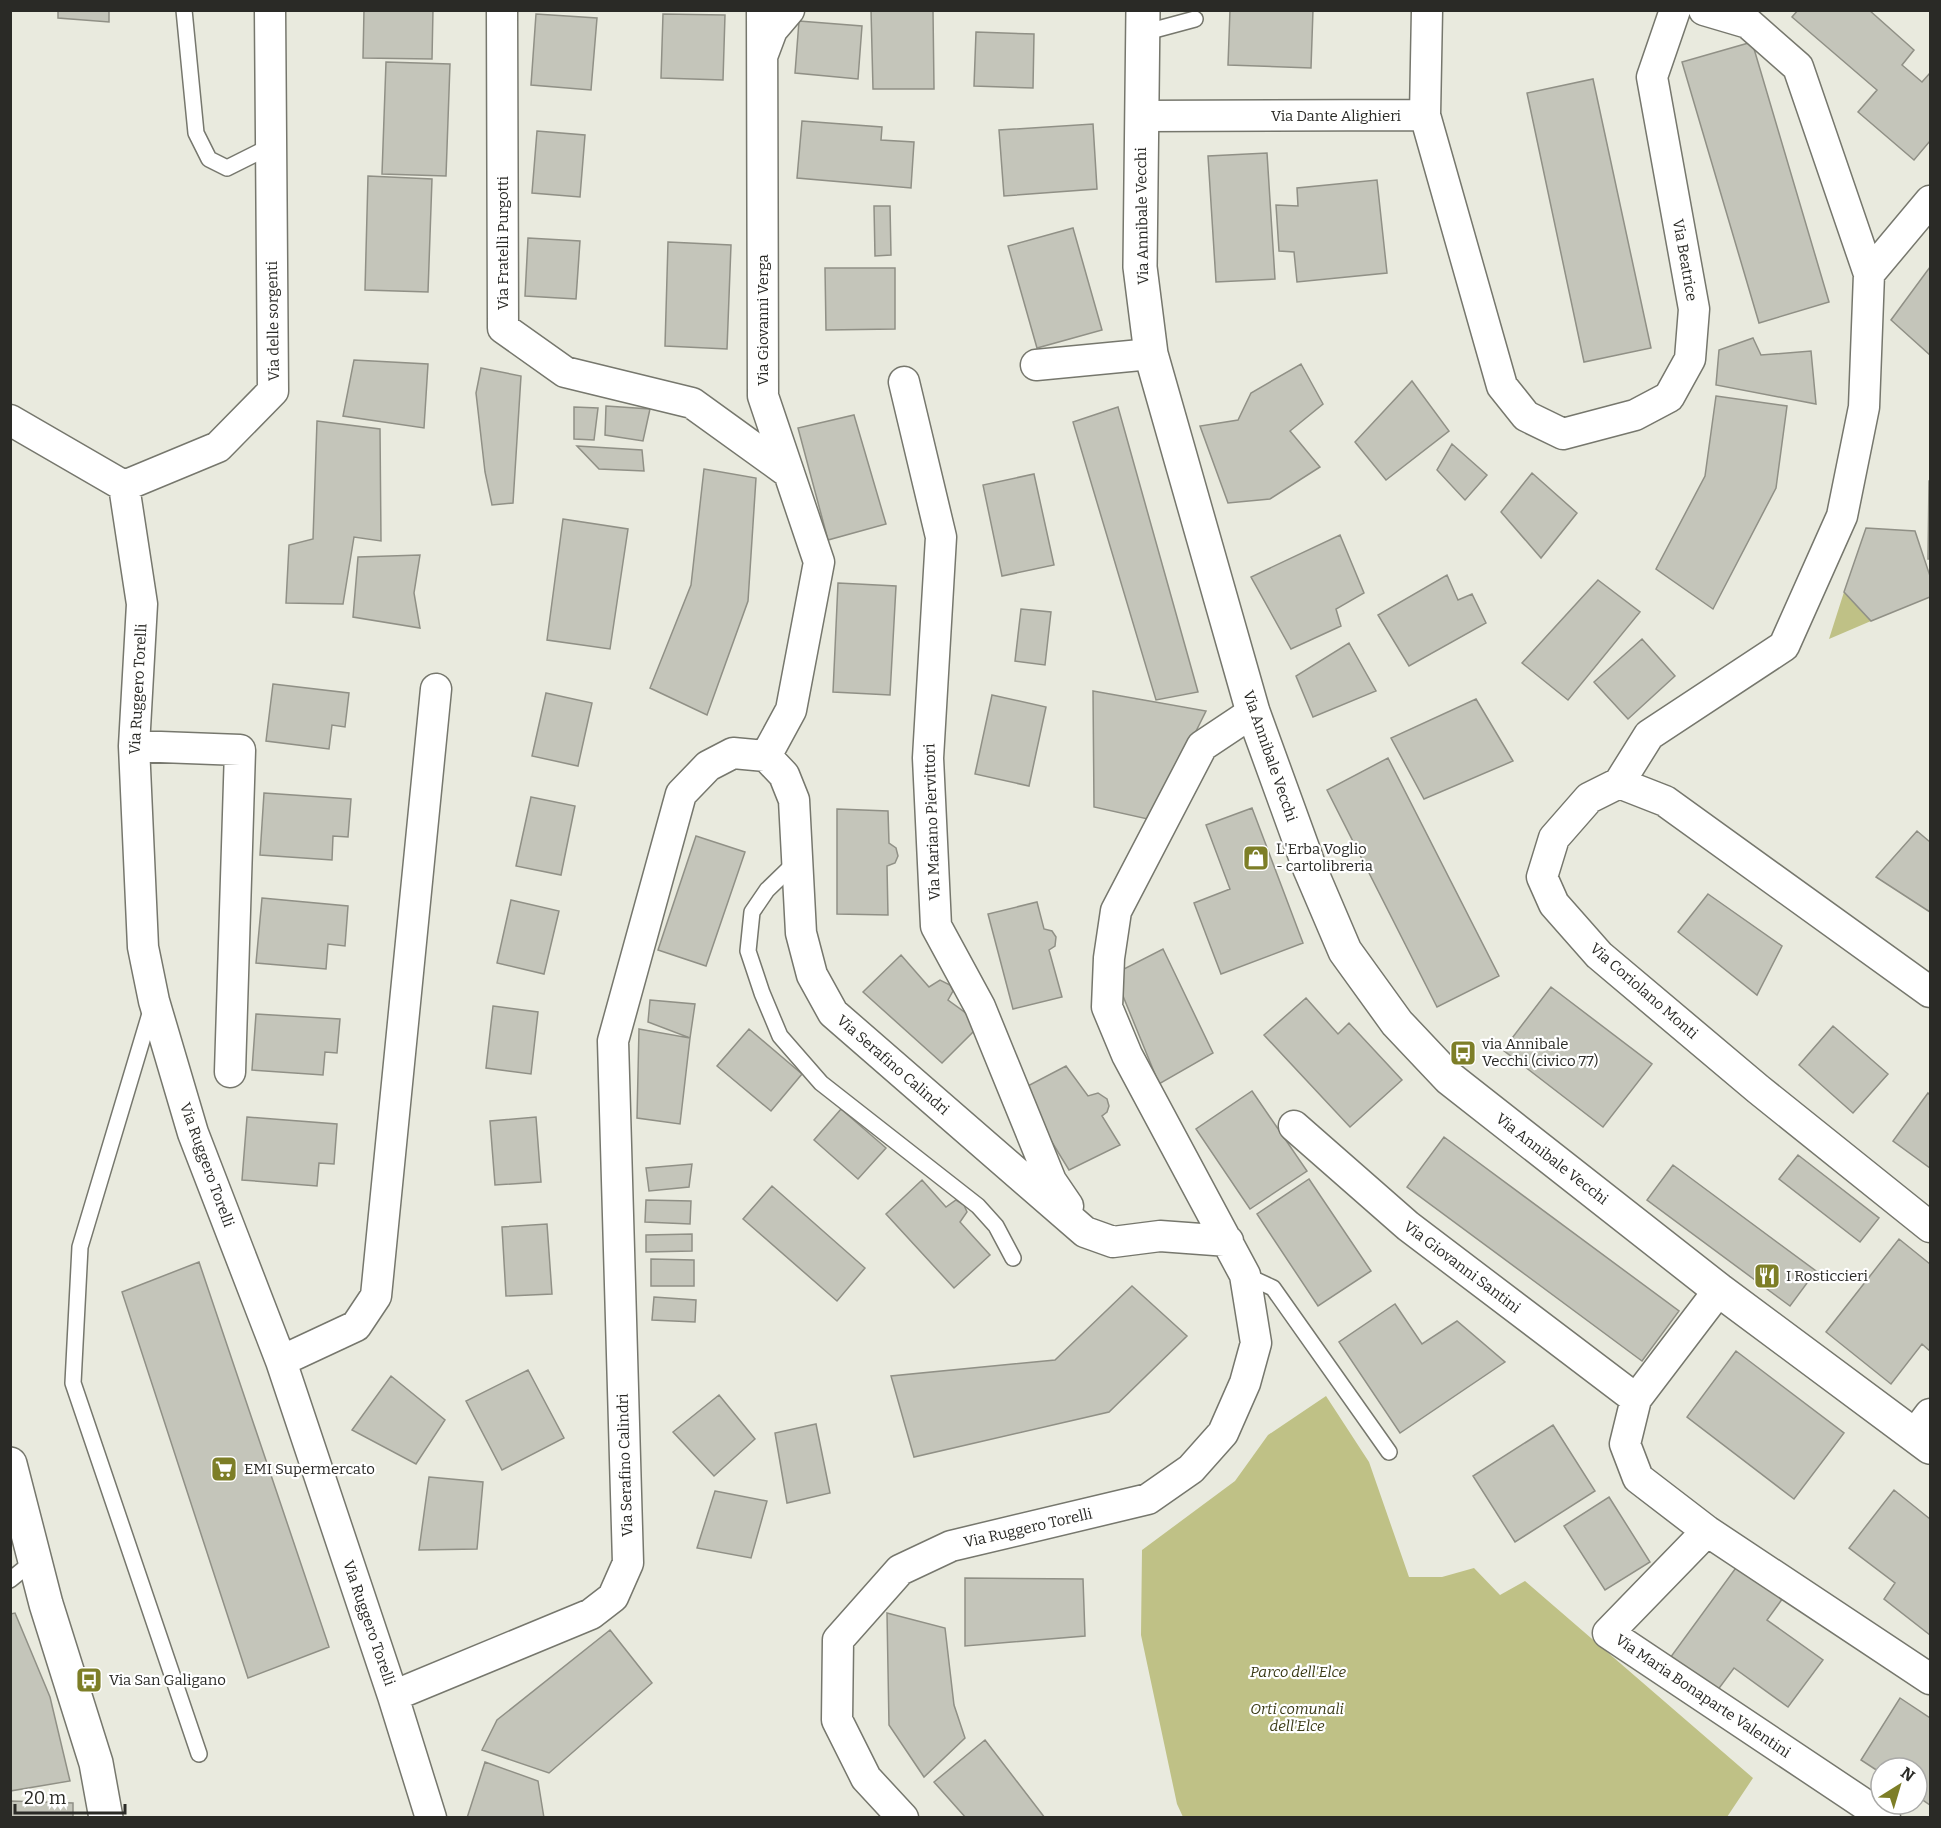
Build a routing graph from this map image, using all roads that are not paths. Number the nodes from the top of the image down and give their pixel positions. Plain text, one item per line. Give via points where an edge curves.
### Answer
1 (183, 10) edge
2 (270, 10) edge
3 (502, 10) edge
4 (762, 10) edge
5 (789, 10) edge
6 (1427, 10) edge
7 (1675, 10) edge
8 (1704, 10) edge
9 (1195, 19) dead end
10 (1143, 22) edge
11 (762, 56) junction
12 (1142, 116) junction
13 (1425, 116) junction
14 (271, 146) junction
15 (1930, 201) edge
16 (1869, 274) junction
17 (1151, 354) junction
18 (1036, 365) dead end
19 (904, 382) dead end
20 (10, 420) edge
21 (789, 473) junction
22 (124, 486) junction
23 (436, 690) dead end
24 (1253, 712) junction
25 (134, 746) junction
26 (766, 756) junction
27 (1619, 783) junction
28 (797, 861) junction
29 (1930, 992) edge
30 (154, 1001) junction
31 (230, 1072) dead end
32 (1294, 1126) dead end
33 (1930, 1227) edge
34 (1085, 1232) junction
35 (1228, 1240) junction
36 (1013, 1258) dead end
37 (1245, 1275) junction
38 (1719, 1290) junction
39 (280, 1361) junction
40 (1636, 1399) junction
41 (1925, 1432) edge
42 (1389, 1452) dead end
43 (10, 1464) edge
44 (1707, 1531) junction
45 (36, 1559) junction
46 (10, 1580) edge
47 (1930, 1679) edge
48 (393, 1696) junction
49 (199, 1754) dead end
50 (106, 1818) edge
51 (431, 1818) edge
52 (903, 1818) edge
53 (1885, 1818) edge

1 - 14 lane via 196,133 210,159 227,168
2 - 14 street, Via delle sorgenti
3 - 21 street, Via Fratelli Purgotti via 503,328 565,372 692,403
4 - 11 street, Via Giovanni Verga
5 - 11 street via 772,30
6 - 13 street
7 - 13 street, Via Beatrice via 1652,77 1694,309 1690,359 1669,397 1635,415 1563,434 1526,416 1502,386
8 - 16 street via 1748,23 1798,67
9 - 10 lane
10 - 12 street, Via Annibale Vecchi
11 - 21 street, Via Giovanni Verga via 763,396
12 - 13 street, Via Dante Alighieri
12 - 17 street, Via Annibale Vecchi via 1140,267
14 - 22 street, Via delle sorgenti via 273,391 218,447
15 - 16 street
16 - 27 street via 1864,407 1842,516 1784,646 1649,735
17 - 18 street
17 - 24 street, Via Annibale Vecchi
19 - 34 street, Via Mariano Piervittori via 941,537 928,758 936,926 980,1007 1052,1180
20 - 22 street
21 - 26 street, Via Giovanni Verga via 819,562 791,710
22 - 25 street, Via Ruggero Torelli via 142,604
23 - 39 street via 376,1296 356,1326
24 - 35 street via 1202,746 1116,911 1109,958 1107,1007 1127,1055
24 - 38 street, Via Annibale Vecchi via 1310,869 1345,951 1397,1023 1449,1078
25 - 30 street, Via Ruggero Torelli via 143,947
25 - 31 street via 240,750
26 - 28 street, Via Serafino Calindri via 784,775 794,800
26 - 48 street, Via Serafino Calindri via 733,753 708,766 681,794 613,1041 628,1563 613,1597 591,1614
27 - 29 street via 1665,801
27 - 33 street, Via Coriolano Monti via 1589,798 1554,838 1542,877 1554,904 1599,955
28 - 34 street, Via Serafino Calindri via 801,933 812,975 833,1013
28 - 36 lane via 767,890 752,912 748,951 780,1036 821,1083 978,1206 996,1226
30 - 39 street, Via Ruggero Torelli via 194,1133
30 - 49 lane via 80,1247 73,1383
32 - 40 street, Via Giovanni Santini via 1408,1227
34 - 35 street, Via Serafino Calindri via 1113,1242 1160,1236
35 - 37 street, Via Ruggero Torelli
37 - 42 lane via 1273,1287
37 - 52 street, Via Ruggero Torelli via 1256,1344 1245,1383 1223,1433 1191,1469 1148,1499 951,1546 900,1570 838,1641 837,1720 866,1778
38 - 40 street
38 - 41 street, Via Annibale Vecchi
39 - 48 street, Via Ruggero Torelli
40 - 44 street via 1625,1444 1638,1478
43 - 45 street
44 - 47 street
44 - 53 street, Via Maria Bonaparte Valentini via 1608,1633
45 - 46 lane
45 - 50 street via 46,1604 96,1763
48 - 51 street, Via Ruggero Torelli

